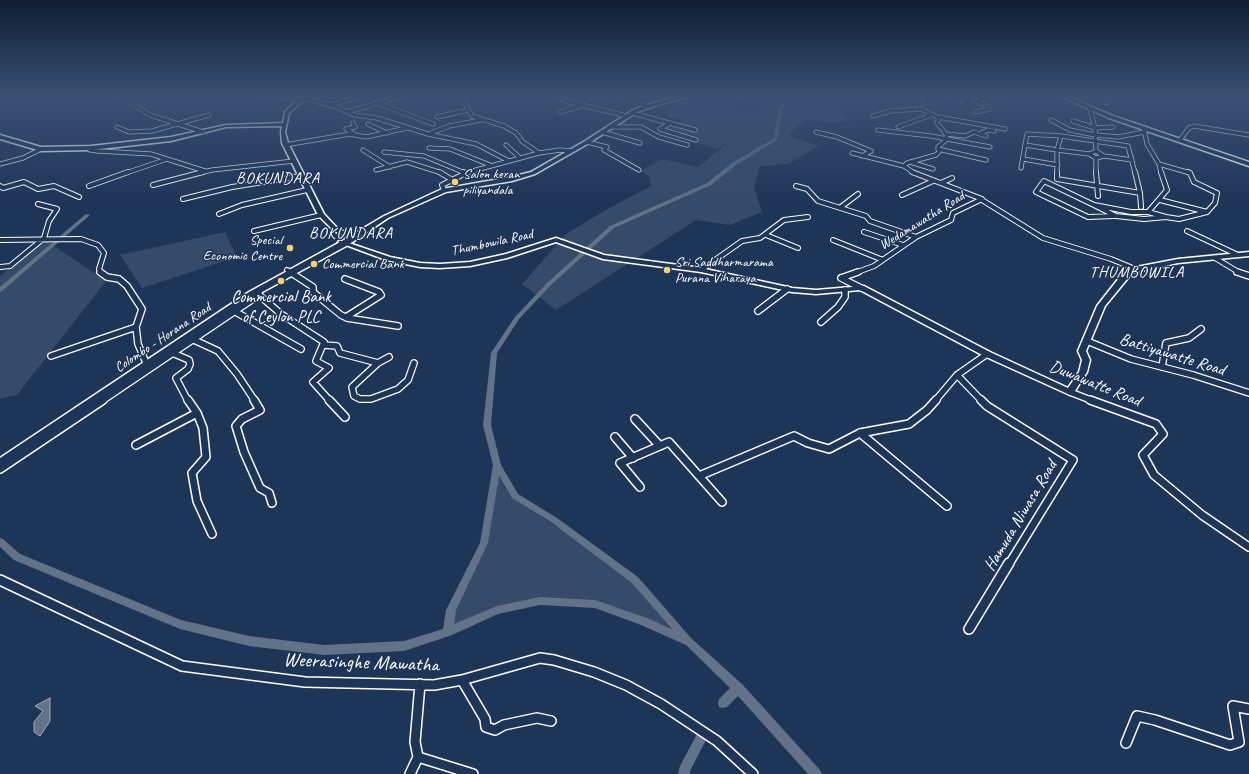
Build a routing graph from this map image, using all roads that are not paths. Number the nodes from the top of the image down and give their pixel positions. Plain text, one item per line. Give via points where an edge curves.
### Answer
1 (128, 131) edge
2 (141, 131) edge
3 (200, 131) edge
4 (206, 131) edge
5 (283, 131) edge
6 (349, 131) edge
7 (383, 131) edge
8 (395, 131) edge
9 (419, 131) edge
10 (438, 131) edge
11 (513, 131) edge
12 (599, 131) edge
13 (647, 131) edge
14 (667, 131) edge
15 (889, 131) edge
16 (942, 131) edge
17 (985, 131) edge
18 (1076, 131) edge
19 (1095, 131) edge
20 (1141, 131) edge
21 (1145, 131) edge
22 (1149, 131) edge
23 (1187, 131) edge
24 (1225, 131) edge
25 (203, 132) junction
26 (602, 132) joint
27 (816, 132) dead end
28 (387, 133) junction
29 (981, 133) junction
30 (354, 134) junction
31 (428, 134) junction
32 (1095, 135) junction
33 (1249, 135) edge
34 (986, 136) dead end
35 (1061, 136) junction
36 (0, 137) edge
37 (946, 137) junction
38 (696, 140) dead end
39 (1180, 140) junction
40 (1095, 141) junction
41 (587, 142) junction
42 (640, 143) dead end
43 (285, 145) junction
44 (506, 145) dead end
45 (687, 145) dead end
46 (1025, 145) junction
47 (990, 147) dead end
48 (90, 148) junction
49 (429, 148) dead end
50 (41, 149) junction
51 (938, 149) junction
52 (363, 150) dead end
53 (1057, 150) junction
54 (569, 151) junction
55 (1096, 151) junction
56 (384, 152) dead end
57 (539, 153) junction
58 (852, 153) dead end
59 (1089, 154) junction
60 (392, 156) dead end
61 (862, 156) junction
62 (1104, 156) junction
63 (519, 157) junction
64 (1096, 158) junction
65 (167, 159) junction
66 (1023, 159) junction
67 (507, 160) junction
68 (986, 160) dead end
69 (1132, 160) junction
70 (294, 162) junction
71 (404, 162) junction
72 (910, 162) junction
73 (0, 164) edge
74 (1159, 164) junction
75 (1249, 164) edge
76 (490, 165) junction
77 (1058, 165) junction
78 (904, 166) junction
79 (390, 167) junction
80 (1021, 168) dead end
81 (933, 169) dead end
82 (376, 170) dead end
83 (639, 170) dead end
84 (205, 171) junction
85 (465, 173) junction
86 (301, 176) junction
87 (952, 178) dead end
88 (451, 180) junction
89 (933, 181) junction
90 (940, 183) junction
91 (153, 185) dead end
92 (0, 186) edge
93 (89, 186) dead end
94 (796, 186) dead end
95 (1096, 186) junction
96 (444, 189) junction
97 (307, 190) junction
98 (1140, 193) junction
99 (858, 194) dead end
100 (902, 195) dead end
101 (1098, 196) dead end
102 (79, 197) dead end
103 (183, 198) dead end
104 (982, 200) junction
105 (1160, 200) junction
106 (38, 204) dead end
107 (1094, 205) junction
108 (841, 207) junction
109 (1142, 207) dead end
110 (1148, 212) junction
111 (1207, 212) junction
112 (219, 214) dead end
113 (321, 215) junction
114 (1116, 216) junction
115 (808, 217) dead end
116 (1166, 218) junction
117 (254, 231) dead end
118 (1187, 231) dead end
119 (864, 232) dead end
120 (766, 235) junction
121 (916, 237) junction
122 (44, 238) junction
123 (0, 240) edge
124 (347, 240) junction
125 (833, 240) dead end
126 (903, 246) junction
127 (798, 248) dead end
128 (1249, 254) edge
129 (1238, 255) junction
130 (1216, 258) junction
131 (883, 260) junction
132 (0, 267) edge
133 (1135, 269) junction
134 (701, 270) junction
135 (289, 271) junction
136 (1249, 276) edge
137 (345, 279) dead end
138 (861, 288) junction
139 (787, 289) junction
140 (845, 290) junction
141 (259, 293) junction
142 (234, 311) junction
143 (758, 311) dead end
144 (346, 317) junction
145 (821, 322) dead end
146 (398, 326) dead end
147 (136, 328) junction
148 (1201, 329) dead end
149 (192, 339) junction
150 (1087, 341) junction
151 (324, 345) junction
152 (301, 349) dead end
153 (169, 352) junction
154 (987, 354) junction
155 (51, 356) dead end
156 (389, 357) dead end
157 (145, 363) junction
158 (378, 363) junction
159 (414, 363) dead end
160 (1162, 367) junction
161 (957, 375) junction
162 (1070, 392) junction
163 (1249, 393) edge
164 (197, 413) junction
165 (345, 417) dead end
166 (635, 419) dead end
167 (860, 433) junction
168 (615, 437) dead end
169 (136, 445) dead end
170 (660, 446) junction
171 (0, 458) edge
172 (633, 458) junction
173 (0, 464) edge
174 (0, 470) edge
175 (699, 476) junction
176 (640, 487) dead end
177 (722, 502) dead end
178 (272, 503) dead end
179 (947, 506) dead end
180 (212, 534) dead end
181 (1249, 547) edge
182 (0, 580) edge
183 (969, 629) dead end
184 (462, 680) junction
185 (420, 684) junction
186 (1249, 709) edge
187 (551, 721) dead end
188 (1126, 744) dead end
189 (418, 757) junction
190 (410, 774) edge
191 (473, 774) edge
192 (753, 774) edge

1 - 2 street
3 - 25 street
4 - 25 street
5 - 43 street
6 - 30 street
7 - 28 street
8 - 28 street
9 - 31 street
10 - 31 street
11 - 57 street
12 - 54 main road, Colombo - Horana Road
13 - 45 street
14 - 38 street
15 - 37 street
16 - 37 street
17 - 29 street
18 - 32 street
19 - 32 street
20 - 32 street via 1118,137
21 - 74 street via 1147,144
22 - 39 street
23 - 39 street
24 - 33 street
25 - 48 street via 171,139
26 - 41 main road, Colombo - Horana Road
26 - 42 street
27 - 61 street via 837,137 871,151
28 - 30 street via 366,137
29 - 34 street
29 - 37 street
30 - 43 street
31 - 67 street via 476,144
32 - 40 street
35 - 40 street
35 - 46 street via 1028,133
35 - 53 street
36 - 50 street
37 - 47 street
37 - 51 street
39 - 75 street
40 - 55 street
40 - 69 street via 1128,146
41 - 54 main road, Colombo - Horana Road
41 - 83 street via 607,147 604,150
43 - 70 street, Thumbowila Road
44 - 63 street
46 - 53 street
46 - 66 street
48 - 50 street
48 - 65 street
49 - 76 street via 450,149
50 - 73 street via 23,158
51 - 68 street
51 - 72 street via 936,155
52 - 79 street
53 - 59 street
53 - 77 street
54 - 57 street
54 - 96 main road, Colombo - Horana Road via 524,176
55 - 59 street
55 - 62 street
56 - 85 street via 424,156
57 - 63 street
58 - 61 street, Wedamawatha Road
59 - 64 street
60 - 71 street
61 - 78 street, Wedamawatha Road
62 - 64 street
62 - 69 street
63 - 67 street
64 - 95 street
65 - 84 street
65 - 93 street
66 - 77 street
66 - 80 street
67 - 76 street
69 - 98 street
70 - 84 street
70 - 86 street, Thumbowila Road
71 - 79 street
71 - 88 street via 444,174
72 - 78 street
72 - 81 street
74 - 105 street via 1167,190
74 - 111 street via 1190,173 1194,182 1217,193 1215,203
76 - 85 street
77 - 95 street via 1057,179
78 - 89 street, Wedamawatha Road via 911,172
79 - 82 street
84 - 91 street
85 - 88 street
86 - 97 street, Thumbowila Road
86 - 103 street
87 - 90 street
88 - 96 street via 442,185
89 - 90 street, Wedamawatha Road
89 - 100 street
90 - 104 street, Wedamawatha Road
92 - 102 street via 3,188 24,182 38,189 54,186
94 - 108 street via 807,189 818,201
95 - 98 street
95 - 101 street
96 - 124 main road, Colombo - Horana Road via 386,217
97 - 112 street via 242,205
97 - 113 street, Thumbowila Road
98 - 109 street
99 - 108 street
104 - 121 street, Wedamawatha Road via 953,213 951,220
104 - 133 street via 1043,238
105 - 110 street
105 - 111 street
106 - 122 street via 57,209 49,221
107 - 110 street via 1131,212
107 - 114 street
107 - 114 street via 1044,181 1036,192 1088,217
108 - 121 street via 866,216 870,221
110 - 116 street
111 - 116 street via 1179,219
113 - 117 street
113 - 124 street, Thumbowila Road
114 - 116 street
115 - 120 street via 784,220
118 - 129 street
119 - 126 street
120 - 127 street
120 - 134 street via 742,241
121 - 126 street, Wedamawatha Road
122 - 123 street
122 - 132 street via 10,266
122 - 147 street via 81,239 98,245 104,253 99,269 101,273 107,277 120,279 142,309
124 - 134 street, Thumbowila Road via 388,259 420,265 470,264 507,256 556,240 603,257
124 - 135 main road, Colombo - Horana Road
125 - 131 street
126 - 131 street, Wedamawatha Road
128 - 129 street
129 - 130 street
130 - 133 street via 1178,261
130 - 136 street via 1237,272
131 - 138 street, Wedamawatha Road via 841,278
133 - 150 street via 1125,274 1101,306
134 - 139 street, Thumbowila Road
135 - 141 main road, Colombo - Horana Road
135 - 144 street via 313,287 313,292
135 - 157 main road, Colombo - Horana Road via 254,289
137 - 144 street via 381,295
138 - 140 street, Thumbowila Road
138 - 154 street, Duwawatte Road
139 - 140 street, Thumbowila Road via 816,292
139 - 143 street
140 - 145 street via 845,296 838,307
141 - 142 street
141 - 151 street via 281,314 319,337
141 - 153 main road, Colombo - Horana Road
142 - 149 street
142 - 152 street
144 - 146 street
147 - 155 street
147 - 157 street via 138,344
148 - 160 street via 1189,338 1166,343
149 - 153 street
149 - 178 street via 218,351 258,405 260,410 242,419 236,430 260,488 270,493
150 - 160 street, Battiyawatte Road via 1131,359
150 - 162 street via 1082,351 1086,360 1083,372
151 - 158 street via 337,346 340,353
151 - 165 street via 316,361 329,368 313,382
153 - 157 main road, Colombo - Horana Road
153 - 164 street via 189,360 188,369 176,378
153 - 174 street
154 - 161 street
154 - 162 street, Duwawatte Road
156 - 158 street
157 - 171 main road, Colombo - Horana Road
157 - 173 main road, Colombo - Horana Road
158 - 159 street via 352,387 352,392 360,399 371,399 398,389 408,380
160 - 163 street, Battiyawatte Road
161 - 167 street via 927,410 909,424
161 - 183 street, Hamuda Niwasa Road via 987,406 1073,460
162 - 181 street, Duwawatte Road via 1156,424 1163,434 1143,455 1154,475 1202,516
164 - 169 street
164 - 180 street via 204,428 206,457 192,473 197,501
166 - 170 street
167 - 175 street via 829,449 794,436
167 - 179 street
168 - 172 street
170 - 172 street
170 - 175 street via 669,442
172 - 176 street via 620,463
175 - 177 street
182 - 185 street, Weerasinghe Mawatha via 182,666 305,682
184 - 185 street, Weerasinghe Mawatha via 434,685
184 - 187 street via 485,719 486,727 495,730 504,725 537,718
184 - 192 street, Weerasinghe Mawatha via 540,658 594,672 662,704 717,741
185 - 189 street via 415,742
186 - 188 street via 1233,706 1239,742 1230,745 1138,716
189 - 190 street
189 - 191 street

